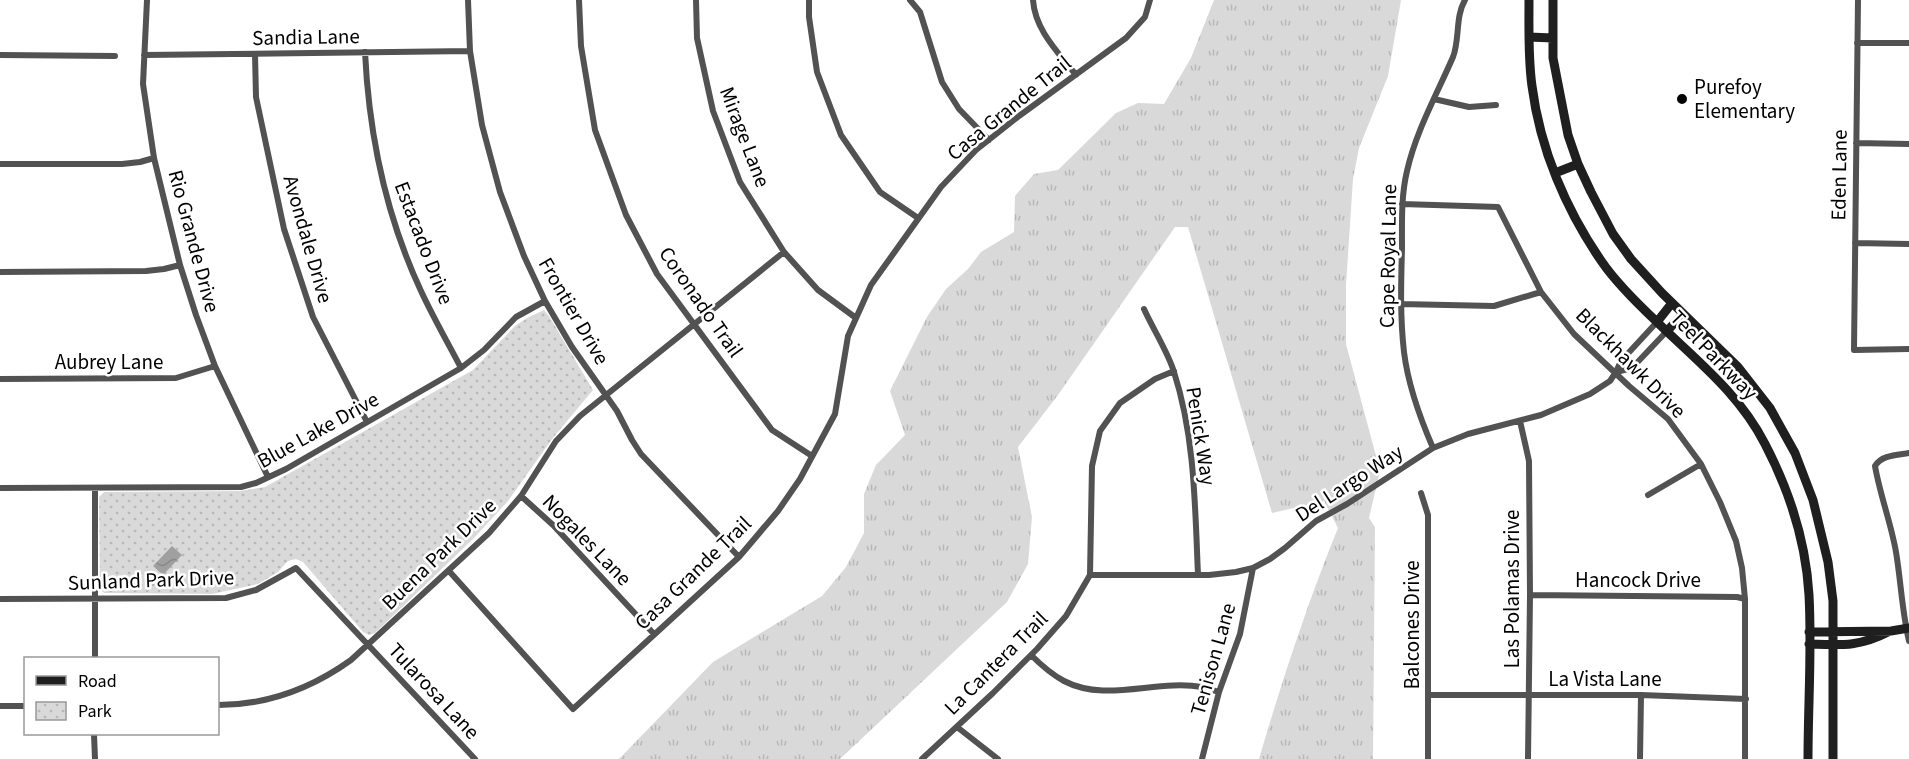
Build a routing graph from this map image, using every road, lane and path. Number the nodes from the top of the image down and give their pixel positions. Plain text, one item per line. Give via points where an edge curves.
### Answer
1 (147, 0) edge
2 (468, 0) edge
3 (579, 0) edge
4 (696, 0) edge
5 (808, 0) edge
6 (910, 0) edge
7 (1033, 0) edge
8 (1150, 0) edge
9 (1465, 0) edge
10 (1529, 0) edge
11 (1552, 0) edge
12 (1858, 0) edge
13 (1529, 37) junction
14 (1553, 38) junction
15 (1857, 43) junction
16 (1909, 43) edge
17 (470, 51) junction
18 (365, 52) junction
19 (255, 54) junction
20 (0, 55) edge
21 (144, 55) junction
22 (115, 56) dead end
23 (1076, 75) junction
24 (1434, 99) junction
25 (1496, 105) dead end
26 (989, 140) junction
27 (1856, 143) junction
28 (1909, 144) edge
29 (154, 158) junction
30 (0, 164) edge
31 (1578, 164) junction
32 (1555, 173) junction
33 (1402, 204) junction
34 (918, 218) junction
35 (1855, 243) junction
36 (1909, 244) edge
37 (784, 252) junction
38 (180, 265) junction
39 (0, 272) edge
40 (1540, 292) junction
41 (544, 301) junction
42 (1672, 303) junction
43 (1400, 304) junction
44 (1144, 309) dead end
45 (1683, 314) junction
46 (856, 318) junction
47 (1657, 322) junction
48 (694, 324) junction
49 (1667, 331) junction
50 (1909, 349) edge
51 (215, 366) junction
52 (461, 368) junction
53 (1174, 371) junction
54 (1617, 372) junction
55 (0, 379) edge
56 (606, 396) junction
57 (1520, 421) junction
58 (367, 422) junction
59 (1433, 448) junction
60 (1909, 453) edge
61 (812, 456) junction
62 (1701, 464) junction
63 (268, 477) junction
64 (0, 488) edge
65 (95, 488) junction
66 (1421, 493) dead end
67 (1648, 495) dead end
68 (521, 496) junction
69 (739, 557) junction
70 (296, 568) joint
71 (1253, 568) junction
72 (448, 571) junction
73 (1090, 575) junction
74 (1198, 575) junction
75 (1530, 595) junction
76 (0, 599) edge
77 (95, 599) junction
78 (1745, 599) junction
79 (1908, 628) edge
80 (1891, 631) junction
81 (1809, 632) junction
82 (1833, 632) junction
83 (654, 634) junction
84 (1909, 641) edge
85 (1809, 644) junction
86 (368, 645) junction
87 (1833, 645) junction
88 (1031, 655) junction
89 (95, 657) edge
90 (1220, 692) junction
91 (1428, 694) junction
92 (1529, 694) junction
93 (1641, 695) junction
94 (1746, 699) junction
95 (219, 705) edge
96 (0, 706) edge
97 (24, 706) edge
98 (957, 727) junction
99 (94, 735) edge
100 (95, 759) edge
101 (475, 759) edge
102 (922, 759) edge
103 (998, 759) edge
104 (1203, 759) edge
105 (1428, 759) edge
106 (1528, 759) edge
107 (1640, 759) edge
108 (1745, 759) edge
109 (1808, 759) edge
110 (1833, 759) edge

1 - 21 street, Rio Grande Drive
2 - 17 street, Frontier Drive
3 - 48 street, Coronado Trail via 581,46 595,130 626,215 657,274
4 - 37 street, Mirage Lane via 697,38 713,111 740,182
5 - 34 street via 817,72 841,135 880,192
6 - 26 street via 920,12 942,82 959,109
7 - 23 street via 1042,32
8 - 23 street, Casa Grande Trail via 1145,17 1126,38
9 - 24 street, Cape Royal Lane via 1460,9 1454,54
10 - 13 main road, Teel Parkway
11 - 14 main road, Teel Parkway
12 - 15 street, Eden Lane
13 - 14 main road
13 - 32 main road, Teel Parkway via 1532,88
14 - 31 main road, Teel Parkway via 1557,80
15 - 16 street
15 - 27 street, Eden Lane
17 - 18 street, Sandia Lane
17 - 41 street, Frontier Drive via 482,125 500,192
18 - 19 street, Sandia Lane
18 - 52 street, Estacado Drive via 376,157 393,221 421,290
19 - 21 street, Sandia Lane
19 - 58 street, Avondale Drive via 256,97 284,229 313,317
20 - 22 street
21 - 29 street, Rio Grande Drive via 143,84
23 - 26 street, Casa Grande Trail
24 - 25 street via 1469,107
24 - 33 street, Cape Royal Lane via 1410,161
26 - 34 street, Casa Grande Trail via 941,187
27 - 28 street
27 - 35 street, Eden Lane
29 - 30 street via 122,164
29 - 38 street, Rio Grande Drive
31 - 32 main road
31 - 42 main road, Teel Parkway via 1613,234
32 - 47 main road, Teel Parkway via 1580,228 1603,264
33 - 40 street, Blackhawk Drive via 1498,207
33 - 43 street, Cape Royal Lane
34 - 46 street, Casa Grande Trail via 871,285
35 - 36 street
35 - 50 street, Eden Lane via 1854,350
37 - 46 street, Mirage Lane via 818,290
37 - 48 street, Buena Park Drive
38 - 39 street via 146,271
38 - 51 street, Rio Grande Drive
40 - 43 street via 1494,306
40 - 54 street, Blackhawk Drive via 1574,333
41 - 52 street, Blue Lake Drive via 516,317
41 - 56 street, Frontier Drive
42 - 45 main road, Teel Parkway
42 - 47 main road
43 - 59 street, Cape Royal Lane via 1404,354
44 - 53 street, Penick Way
45 - 49 main road
45 - 82 main road, Teel Parkway via 1738,367 1770,408 1796,453 1813,500 1828,562
46 - 61 street, Casa Grande Trail via 848,336 835,414
47 - 49 main road, Teel Parkway
47 - 54 street, Del Largo Way via 1621,362
48 - 56 street, Buena Park Drive
48 - 61 street, Coronado Trail via 772,429
49 - 54 street, Del Largo Way via 1632,368
49 - 81 main road, Teel Parkway via 1726,388 1756,426 1770,454 1797,529 1809,594
51 - 55 street, Aubrey Lane via 176,378
51 - 63 street, Rio Grande Drive
52 - 58 street, Blue Lake Drive
53 - 73 street, La Cantera Trail via 1120,403 1100,431 1092,466
53 - 74 street, Penick Way via 1192,462
54 - 57 street, Del Largo Way via 1590,394
54 - 62 street, Blackhawk Drive via 1668,420
56 - 68 street, Buena Park Drive via 556,441
56 - 69 street, Frontier Drive via 641,453
57 - 59 street, Del Largo Way
57 - 75 street, Las Polamas Drive via 1528,461
58 - 63 street, Blue Lake Drive
59 - 71 street, Del Largo Way via 1316,521
60 - 79 street via 1878,460 1875,466 1887,507
61 - 69 street, Casa Grande Trail via 778,511
62 - 67 street
62 - 78 street, Blackhawk Drive via 1730,524 1742,568
63 - 65 street, Blue Lake Drive via 241,487
64 - 65 street, Blue Lake Drive
65 - 77 street
66 - 91 street, Balcones Drive via 1428,516
68 - 72 street, Buena Park Drive
68 - 83 street, Nogales Lane via 554,525
69 - 83 street, Casa Grande Trail
70 - 77 street, Sunland Park Drive via 256,590 226,598
70 - 86 street, Tularosa Lane
71 - 74 street, Del Largo Way
71 - 90 street, Tenison Lane via 1240,634
72 - 83 street, Casa Grande Trail via 573,709
72 - 86 street, Buena Park Drive
73 - 74 street, Del Largo Way
73 - 88 street, La Cantera Trail via 1066,616
75 - 78 street, Hancock Drive
75 - 92 street, Las Polamas Drive
76 - 77 street, Sunland Park Drive
77 - 89 street
78 - 94 street, Blackhawk Drive
79 - 80 main road
79 - 84 street
80 - 82 main road
80 - 87 main road via 1865,642
81 - 82 main road
81 - 85 main road, Teel Parkway
82 - 87 main road, Teel Parkway
85 - 87 main road
85 - 109 main road, Teel Parkway
86 - 95 street, Buena Park Drive via 310,685 260,701
86 - 101 street, Tularosa Lane
87 - 110 main road, Teel Parkway
88 - 90 street via 1064,681 1089,689 1178,686
88 - 98 street, La Cantera Trail
90 - 104 street, Tenison Lane
91 - 92 street, La Vista Lane
91 - 105 street, Balcones Drive
92 - 93 street, La Vista Lane
92 - 106 street, Las Polamas Drive
93 - 94 street, La Vista Lane
93 - 107 street
94 - 108 street, Blackhawk Drive
96 - 97 street
98 - 102 street, La Cantera Trail
98 - 103 street
99 - 100 street

